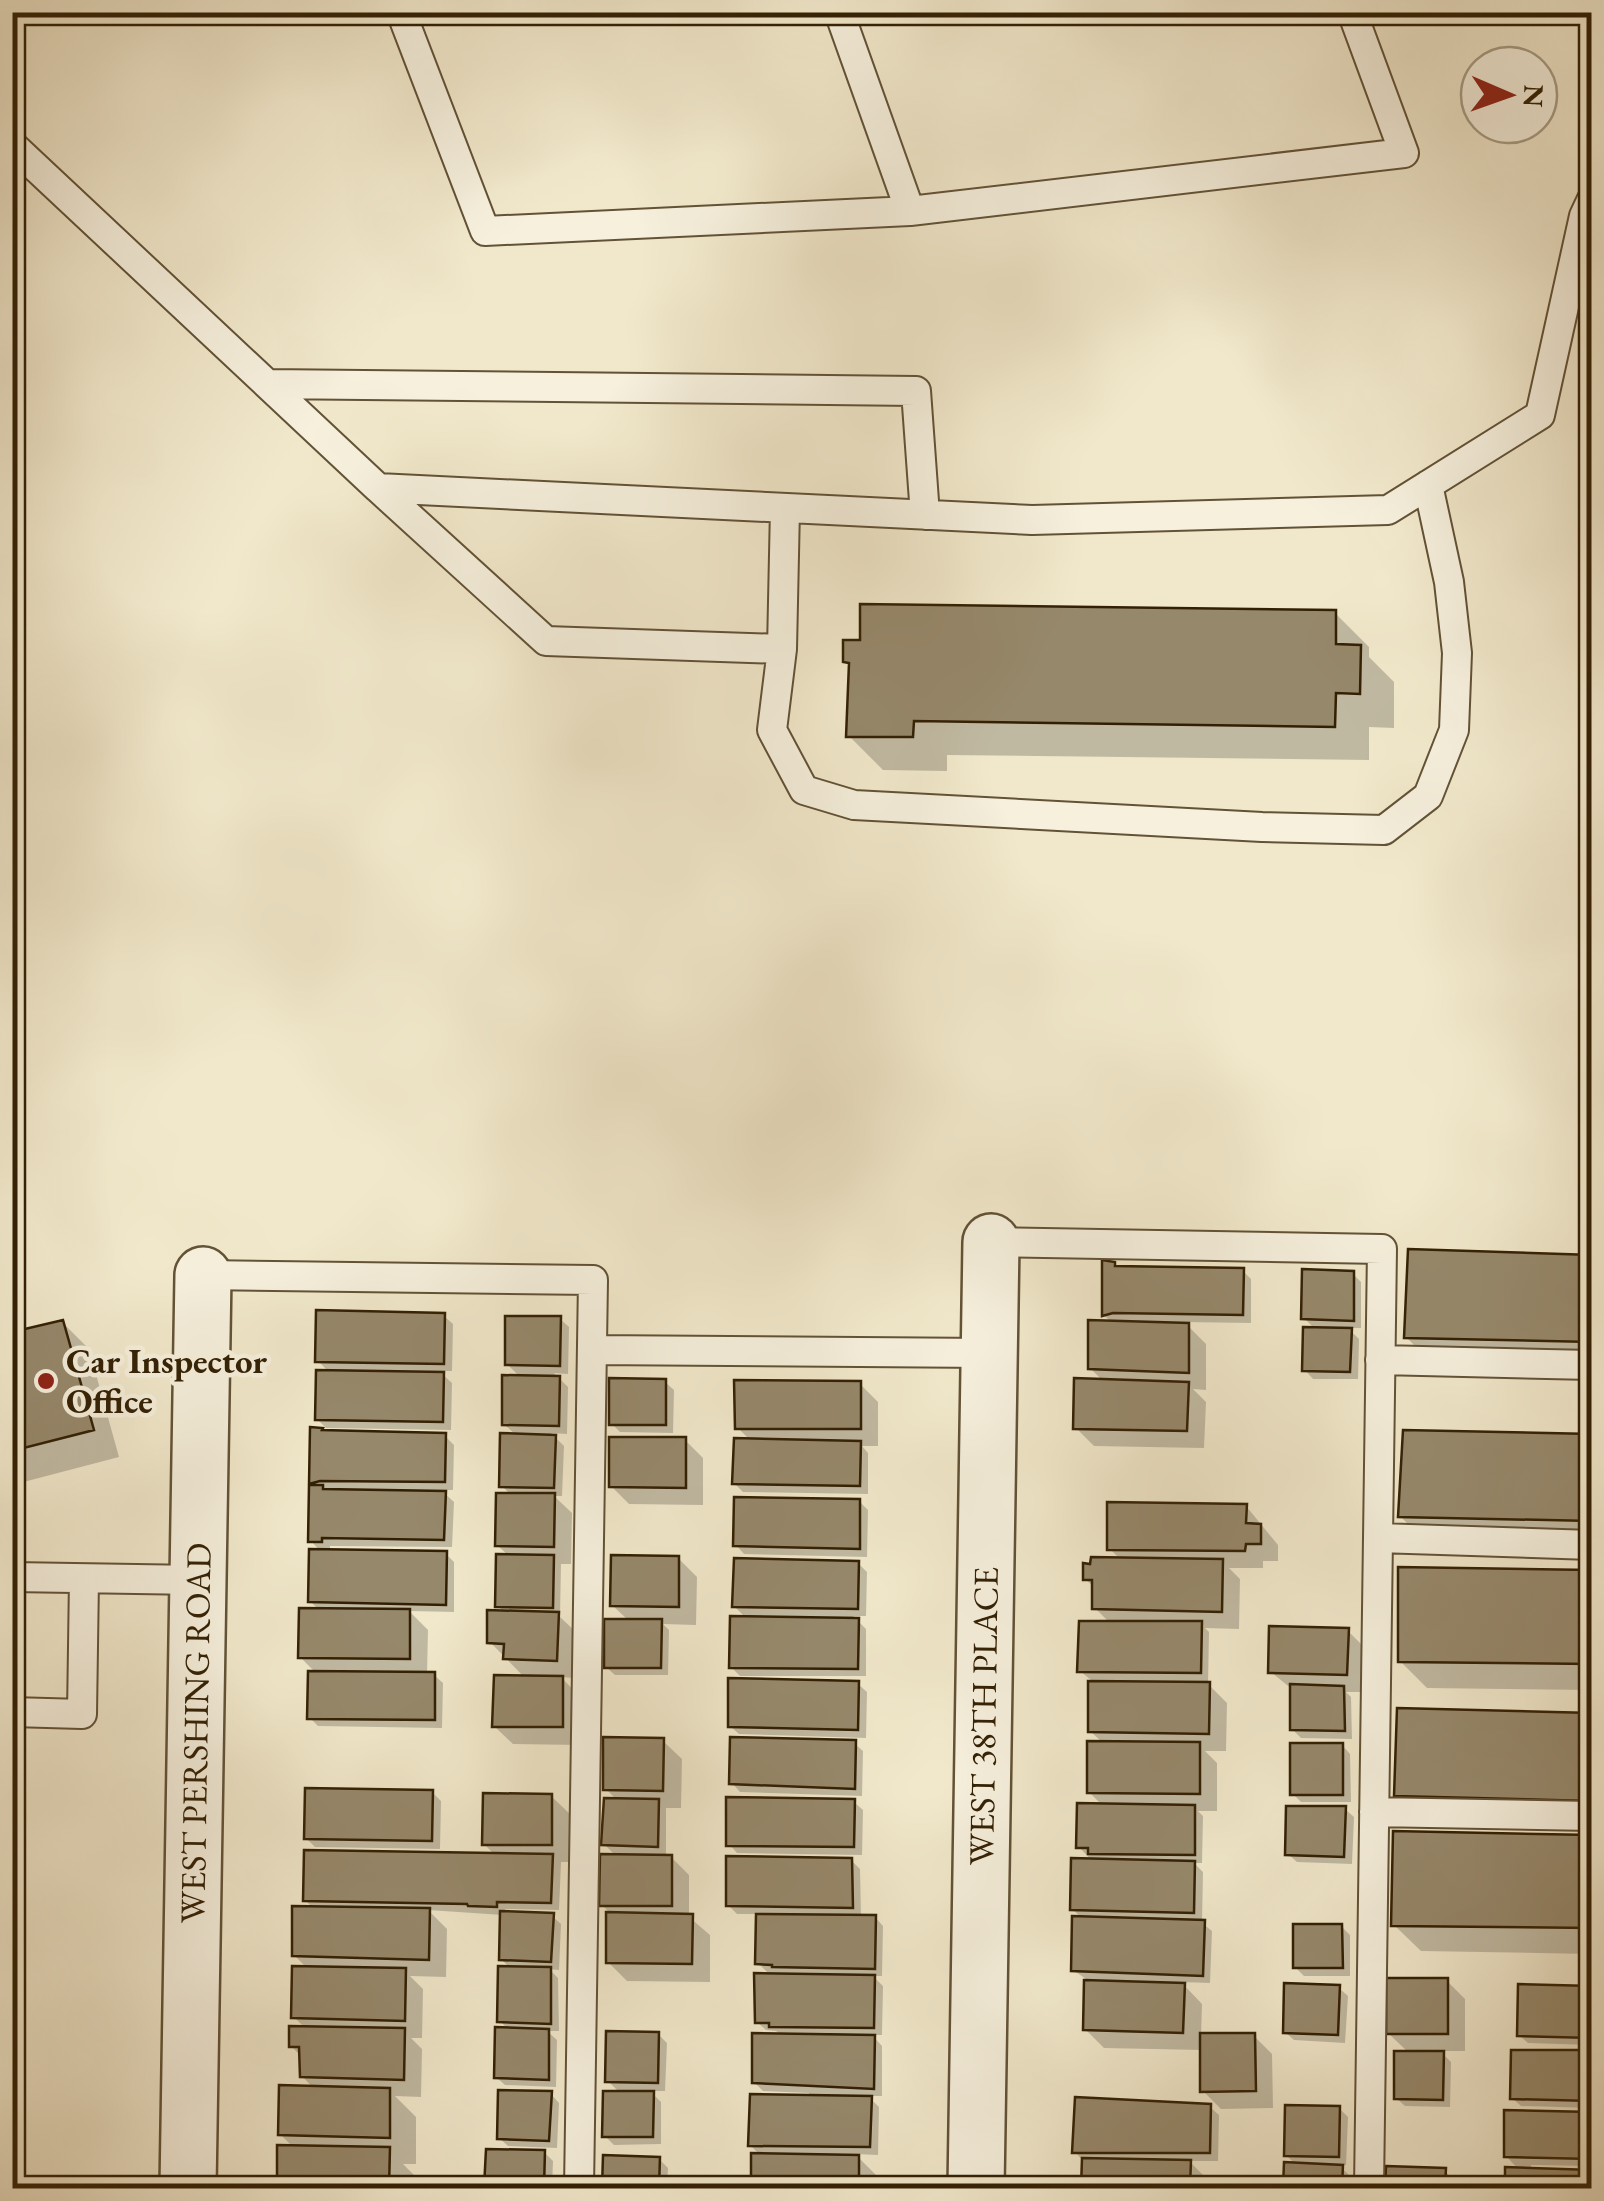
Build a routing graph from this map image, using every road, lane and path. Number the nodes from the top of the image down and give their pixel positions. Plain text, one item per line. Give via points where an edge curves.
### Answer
1 (400, 12) edge
2 (838, 12) edge
3 (1352, 12) edge
4 (12, 145) edge
5 (1592, 199) edge
6 (910, 211) junction
7 (267, 384) junction
8 (1428, 485) junction
9 (378, 488) junction
10 (785, 508) junction
11 (925, 515) junction
12 (782, 649) junction
13 (991, 1242) joint
14 (203, 1276) joint
15 (592, 1350) junction
16 (989, 1353) junction
17 (1380, 1360) junction
18 (1592, 1365) edge
19 (1378, 1538) junction
20 (1592, 1545) edge
21 (12, 1577) edge
22 (84, 1579) junction
23 (198, 1580) junction
24 (12, 1712) edge
25 (1374, 1812) junction
26 (1592, 1816) edge
27 (188, 2188) edge
28 (579, 2188) edge
29 (976, 2188) edge
30 (1368, 2188) edge

1 - 6 lane via 485,231
2 - 6 lane
3 - 6 lane via 1404,153
4 - 7 lane
5 - 8 lane via 1540,415
7 - 9 lane
7 - 11 lane via 916,391
8 - 11 lane via 1388,510 1032,520
8 - 12 lane via 1458,653 1454,730 1428,796 1384,830 854,804 804,790 772,730
9 - 10 lane
9 - 12 lane via 546,641
10 - 11 lane
10 - 12 lane
13 - 16 street, WEST 38TH PLACE
13 - 17 lane via 1382,1249
14 - 15 lane via 593,1280
14 - 23 street, WEST PERSHING ROAD
15 - 16 lane
15 - 28 lane
16 - 29 street, WEST 38TH PLACE
17 - 18 lane
17 - 19 lane
19 - 20 lane
19 - 25 lane
21 - 22 lane
22 - 23 lane
22 - 24 lane via 82,1714
23 - 27 street, WEST PERSHING ROAD
25 - 26 lane
25 - 30 lane

